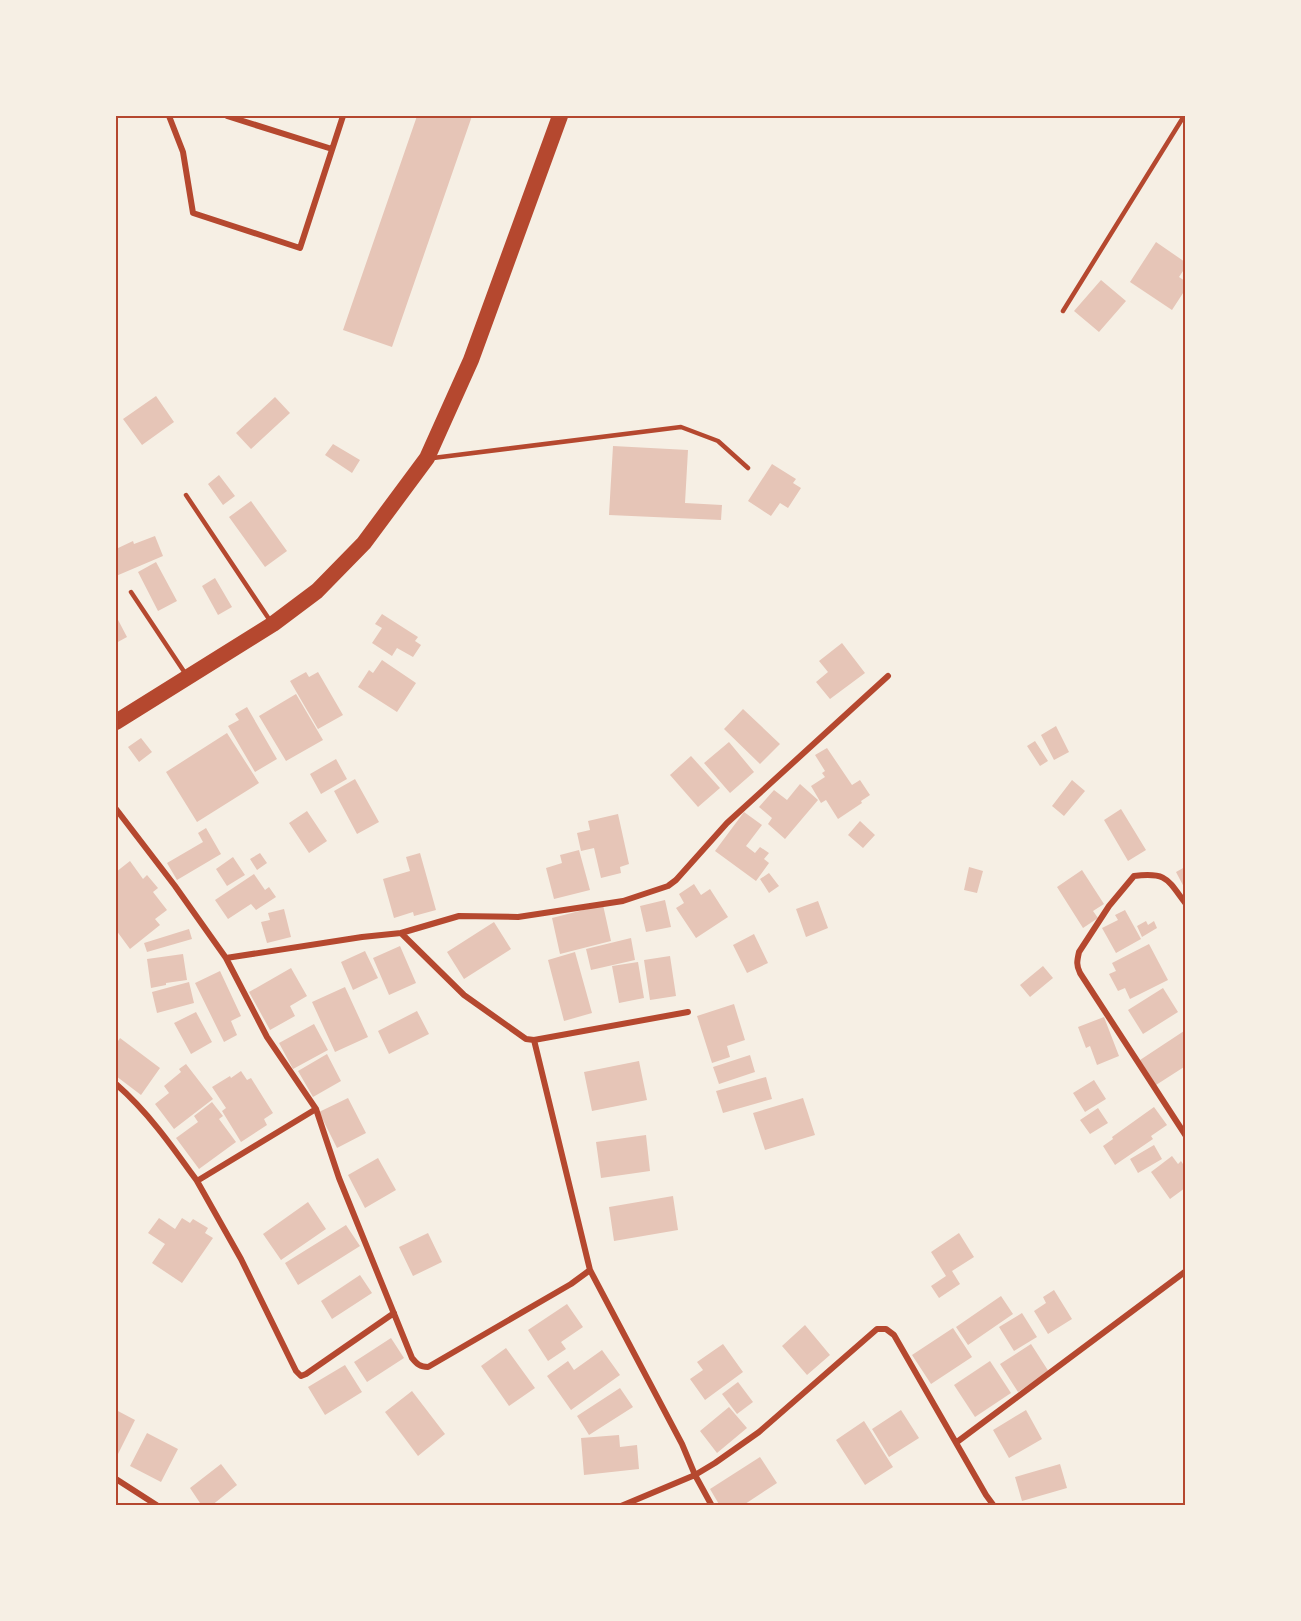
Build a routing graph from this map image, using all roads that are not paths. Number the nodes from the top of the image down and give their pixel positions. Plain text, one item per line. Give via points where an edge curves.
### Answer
1 (169, 116) edge
2 (227, 116) edge
3 (343, 116) edge
4 (560, 116) edge
5 (1184, 116) edge
6 (332, 149) junction
7 (1063, 311) dead end
8 (427, 458) junction
9 (748, 468) dead end
10 (186, 495) dead end
11 (131, 592) dead end
12 (273, 624) junction
13 (888, 676) dead end
14 (188, 678) junction
15 (116, 722) edge
16 (116, 809) edge
17 (1185, 904) edge
18 (401, 933) junction
19 (226, 958) junction
20 (688, 1012) dead end
21 (534, 1040) junction
22 (116, 1084) edge
23 (316, 1109) junction
24 (1185, 1136) edge
25 (197, 1181) junction
26 (590, 1270) junction
27 (1185, 1271) edge
28 (394, 1313) junction
29 (957, 1442) junction
30 (695, 1475) junction
31 (116, 1479) edge
32 (158, 1506) edge
33 (621, 1506) edge
34 (712, 1506) edge
35 (994, 1506) edge

1 - 6 street via 183,152 193,213 300,248
2 - 6 street
3 - 6 street
4 - 8 highway via 471,360
5 - 7 lane
8 - 9 lane via 681,427 718,441
8 - 12 highway via 364,543 317,591
10 - 12 lane
11 - 14 lane
12 - 14 highway
13 - 18 street via 727,823 668,886 623,901 518,917 459,916
14 - 15 highway
16 - 19 street
17 - 24 street via 1166,878 1152,874 1134,876 1109,906 1080,952 1077,967
18 - 19 street
18 - 21 street via 464,995 526,1040
19 - 23 street via 267,1037
20 - 21 street
21 - 26 street
22 - 25 street via 159,1129
23 - 25 street
23 - 28 street via 339,1178
25 - 28 street via 301,1376
26 - 28 street via 428,1367 412,1358
26 - 30 street
27 - 29 street
29 - 30 street via 894,1335 877,1329 759,1432
29 - 35 street
30 - 33 street
30 - 34 street
31 - 32 street

